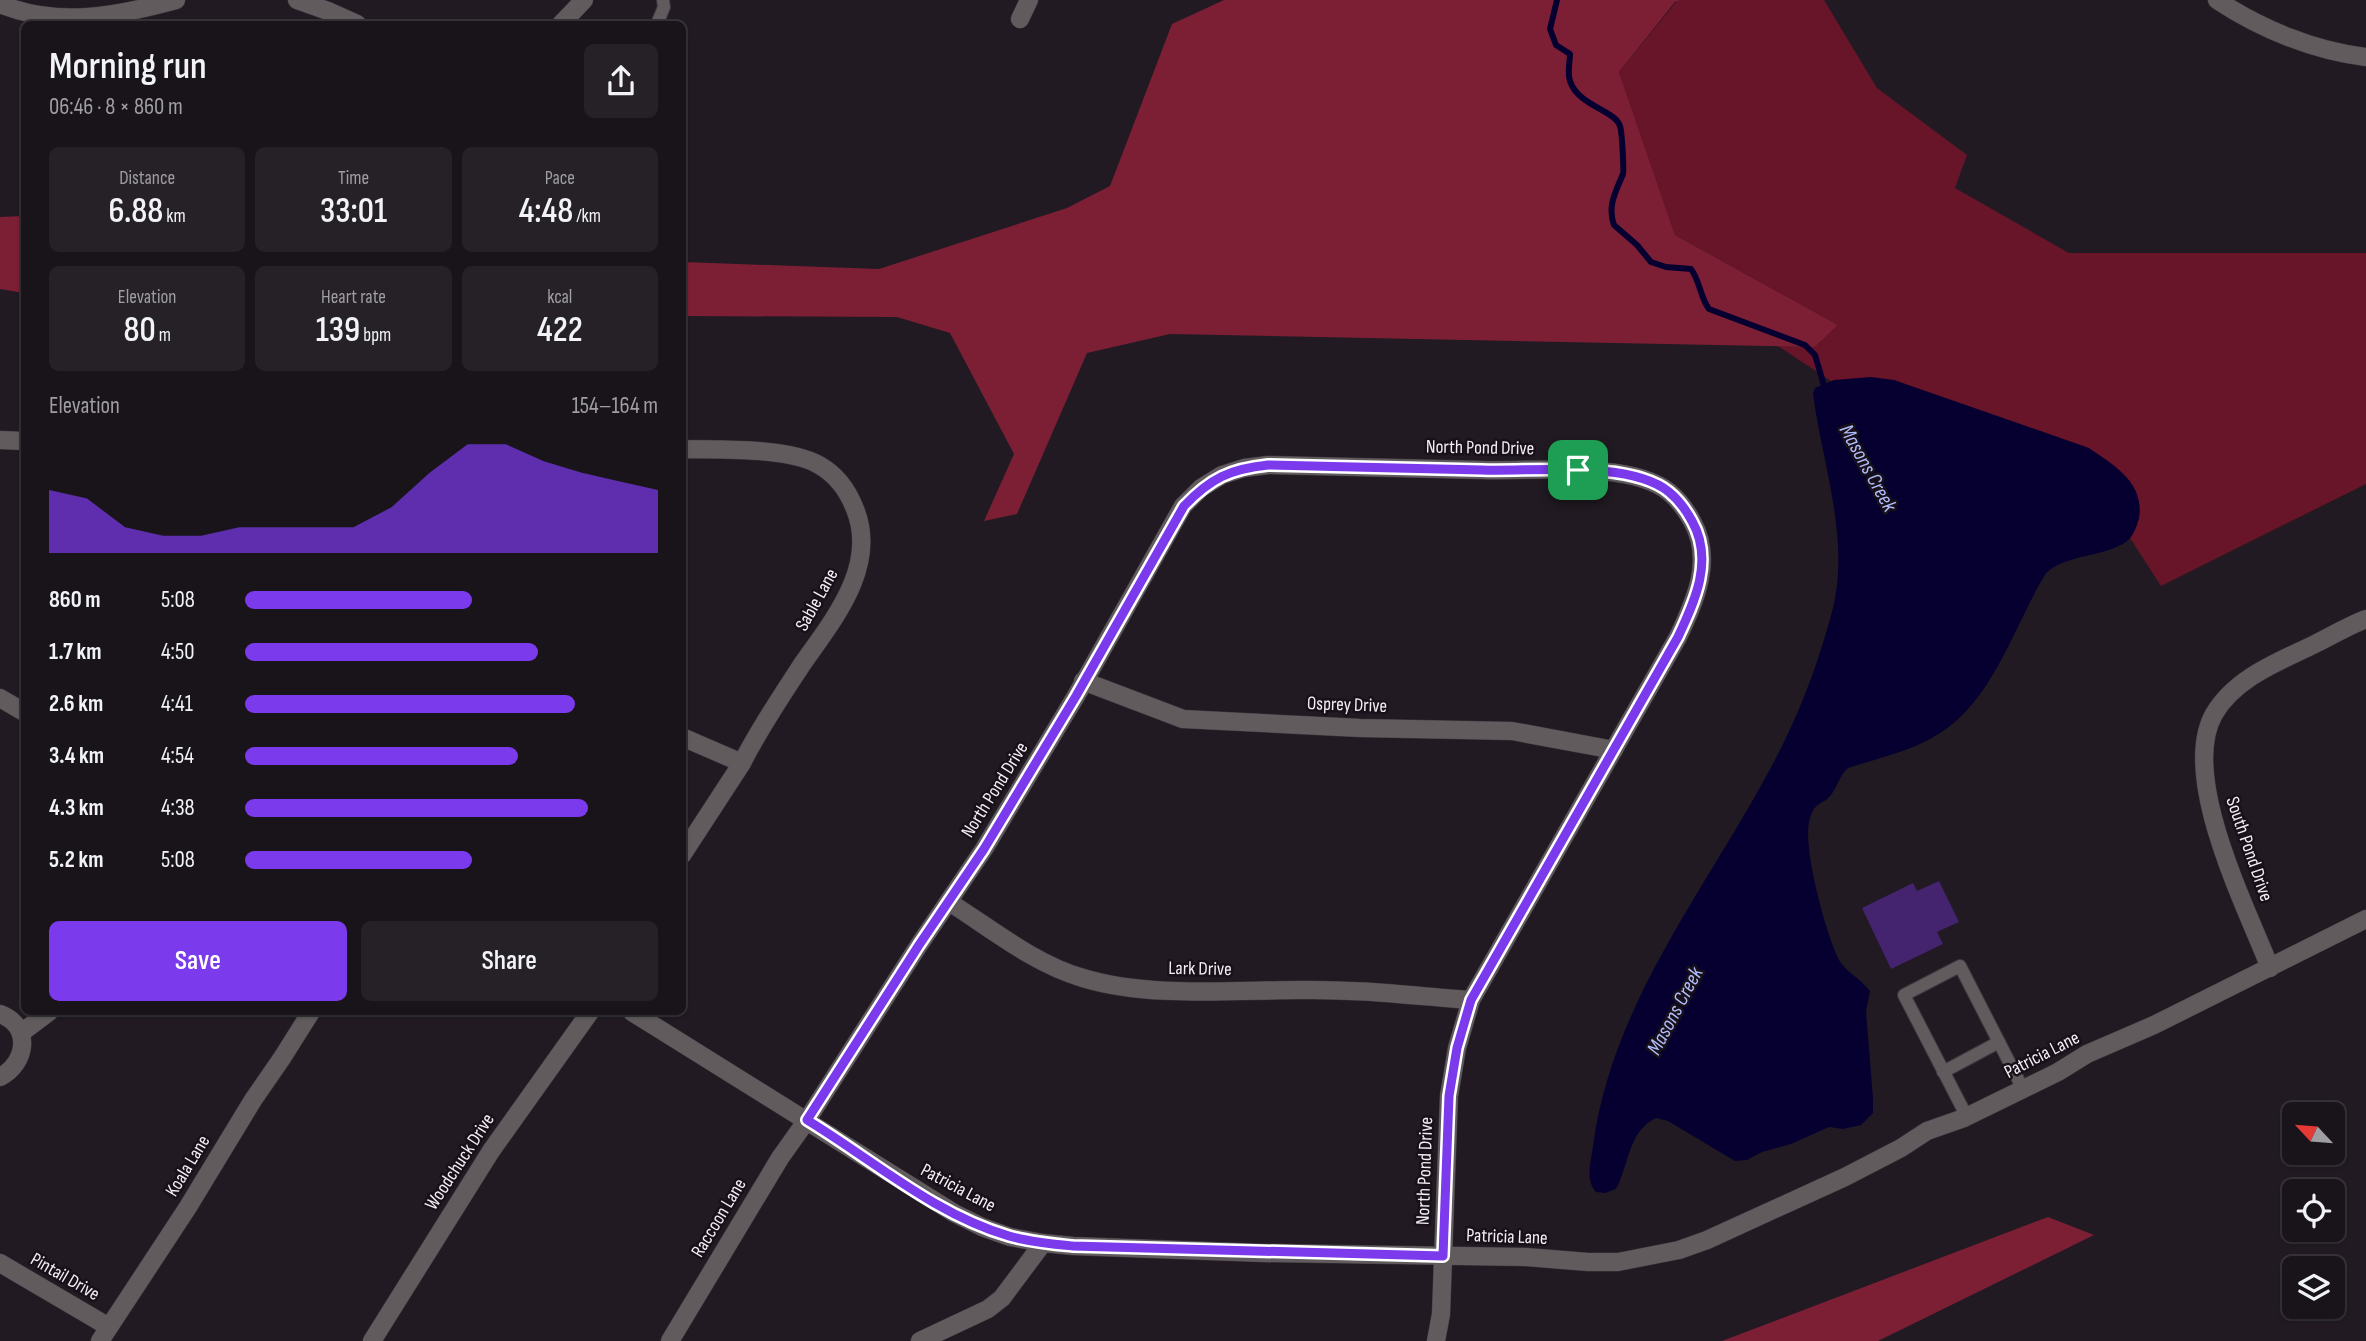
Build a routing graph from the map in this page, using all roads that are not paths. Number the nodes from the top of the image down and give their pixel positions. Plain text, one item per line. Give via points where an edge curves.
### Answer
1 (176, 0) edge
2 (297, 0) edge
3 (584, 0) edge
4 (663, 0) edge
5 (1030, 0) edge
6 (2217, 0) edge
7 (0, 4) edge
8 (1020, 19) dead end
9 (350, 21) edge
10 (564, 21) edge
11 (658, 21) edge
12 (2366, 57) edge
13 (0, 440) edge
14 (21, 441) edge
15 (686, 449) edge
16 (2366, 620) edge
17 (1083, 681) junction
18 (0, 698) edge
19 (21, 704) edge
20 (686, 739) edge
21 (1614, 750) junction
22 (742, 763) junction
23 (686, 849) edge
24 (949, 902) junction
25 (2366, 919) edge
26 (2270, 968) junction
27 (1471, 1000) junction
28 (0, 1014) edge
29 (45, 1015) edge
30 (309, 1015) edge
31 (588, 1015) edge
32 (637, 1015) edge
33 (21, 1033) junction
34 (1999, 1042) junction
35 (1943, 1072) junction
36 (0, 1077) edge
37 (2023, 1089) junction
38 (1967, 1117) junction
39 (807, 1120) junction
40 (1043, 1244) junction
41 (1443, 1256) junction
42 (0, 1263) edge
43 (104, 1334) edge
44 (372, 1341) edge
45 (670, 1341) edge
46 (920, 1341) edge
47 (1436, 1341) edge

1 - 7 street via 92,18 35,16
2 - 9 street
3 - 10 street
4 - 11 lane
5 - 8 street
6 - 12 street via 2275,31
13 - 14 street
15 - 22 street, Sable Lane via 772,453 818,464 837,479 860,522 862,548 847,597
16 - 26 street, South Pond Drive via 2245,680 2215,713 2206,734 2209,801
17 - 21 street, Osprey Drive via 1183,719 1512,731
17 - 21 street, North Pond Drive via 1184,506 1222,475 1268,465 1602,471 1647,480 1668,491 1685,508 1696,528 1702,572 1678,637
17 - 24 street, North Pond Drive
18 - 19 street
20 - 22 street
21 - 27 street, North Pond Drive
22 - 23 street, Sable Lane
24 - 27 street, Lark Drive via 1040,960 1105,983 1153,989 1353,991
24 - 39 street, North Pond Drive
25 - 26 street, Patricia Lane
26 - 37 street, Patricia Lane
27 - 41 street, North Pond Drive via 1449,1096
28 - 33 street
29 - 33 street
30 - 43 street, Koala Lane
31 - 44 street, Woodchuck Drive via 491,1151
32 - 39 street, Patricia Lane
33 - 36 street via 17,1064
34 - 35 lane
34 - 35 lane via 1960,966 1904,995
34 - 37 lane
35 - 38 lane
37 - 38 street, Patricia Lane
38 - 41 street, Patricia Lane via 1927,1131 1845,1177 1679,1250 1618,1262
39 - 40 street, Patricia Lane via 954,1213 1010,1237
39 - 45 street, Raccoon Lane
40 - 41 street, Patricia Lane
40 - 46 street via 1002,1298
41 - 47 street
42 - 43 street, Pintail Drive

